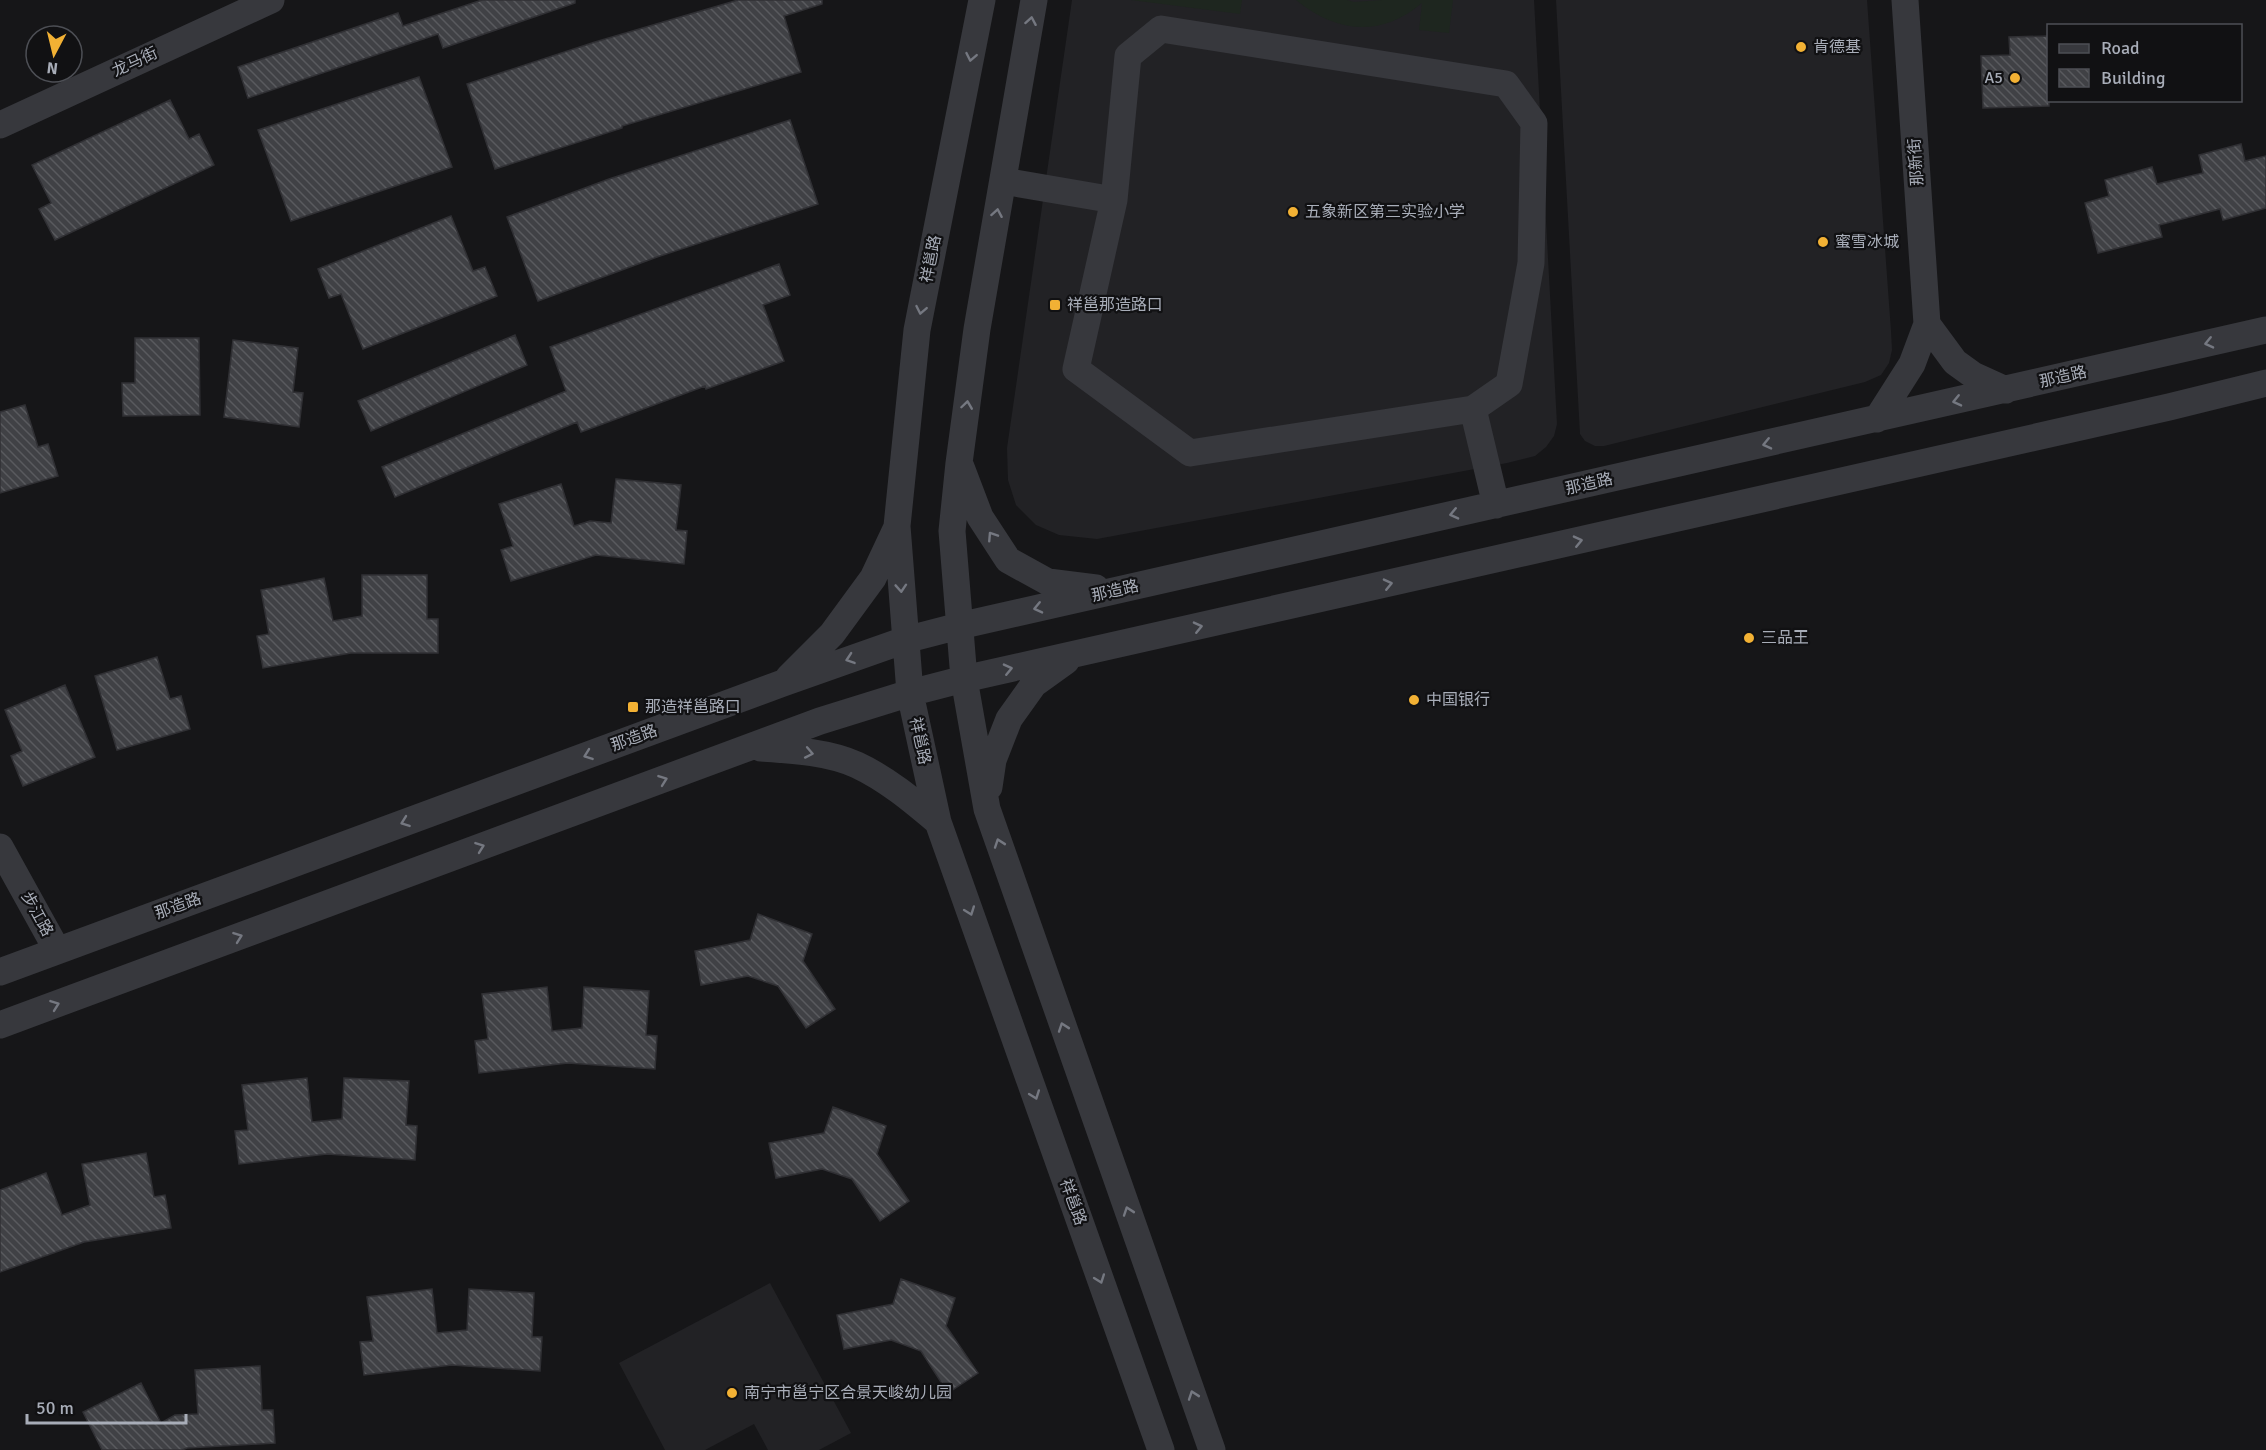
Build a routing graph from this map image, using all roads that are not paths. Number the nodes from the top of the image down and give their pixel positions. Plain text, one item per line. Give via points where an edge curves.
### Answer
1 (271, 0) edge
2 (982, 0) edge
3 (1034, 0) edge
4 (1905, 0) edge
5 (0, 125) edge
6 (1003, 181) junction
7 (1114, 200) junction
8 (1927, 324) junction
9 (2266, 330) edge
10 (2266, 383) edge
11 (2006, 390) junction
12 (1473, 410) junction
13 (1877, 419) junction
14 (959, 463) junction
15 (1496, 505) junction
16 (897, 526) junction
17 (1115, 591) junction
18 (959, 626) junction
19 (905, 640) junction
20 (1074, 655) junction
21 (964, 679) junction
22 (783, 683) junction
23 (910, 693) junction
24 (750, 747) junction
25 (987, 808) junction
26 (938, 822) junction
27 (0, 847) edge
28 (57, 950) junction
29 (0, 972) edge
30 (0, 1025) edge
31 (1161, 1450) edge
32 (1212, 1450) edge

1 - 5 street, 龙马街
2 -> 16 street, 祥邕路 via 916,330
6 -> 3 street
4 - 8 street, 那新街
6 - 7 street
14 -> 6 street
7 - 12 street via 1076,369 1190,453
7 - 12 street via 1128,56 1161,30 1506,84 1534,123 1531,263 1509,384
8 - 11 street via 1955,362
8 - 13 street via 1912,364
9 -> 11 street, 那造路
20 -> 10 street
11 -> 13 street, 那造路
12 - 15 street
13 -> 15 street, 那造路
17 -> 14 street via 1048,582 1008,560 980,517
14 - 18 street via 952,531
15 -> 17 street, 那造路
16 -> 19 street, 祥邕路
16 - 22 street via 873,578 832,634
17 -> 18 street, 那造路
18 - 19 street, 那造路
18 - 21 street
19 -> 22 street, 那造路
19 - 23 street, 祥邕路
21 -> 20 street
20 - 25 street via 1034,684 1010,719 993,760
21 - 23 street
21 - 25 street
22 -> 28 street, 那造路
23 - 24 street
23 - 26 street, 祥邕路
24 -> 26 street via 805,752 857,765 904,793
30 -> 24 street
32 -> 25 street
26 -> 31 street, 祥邕路
27 - 28 street, 步江路
28 - 29 street, 那造路

